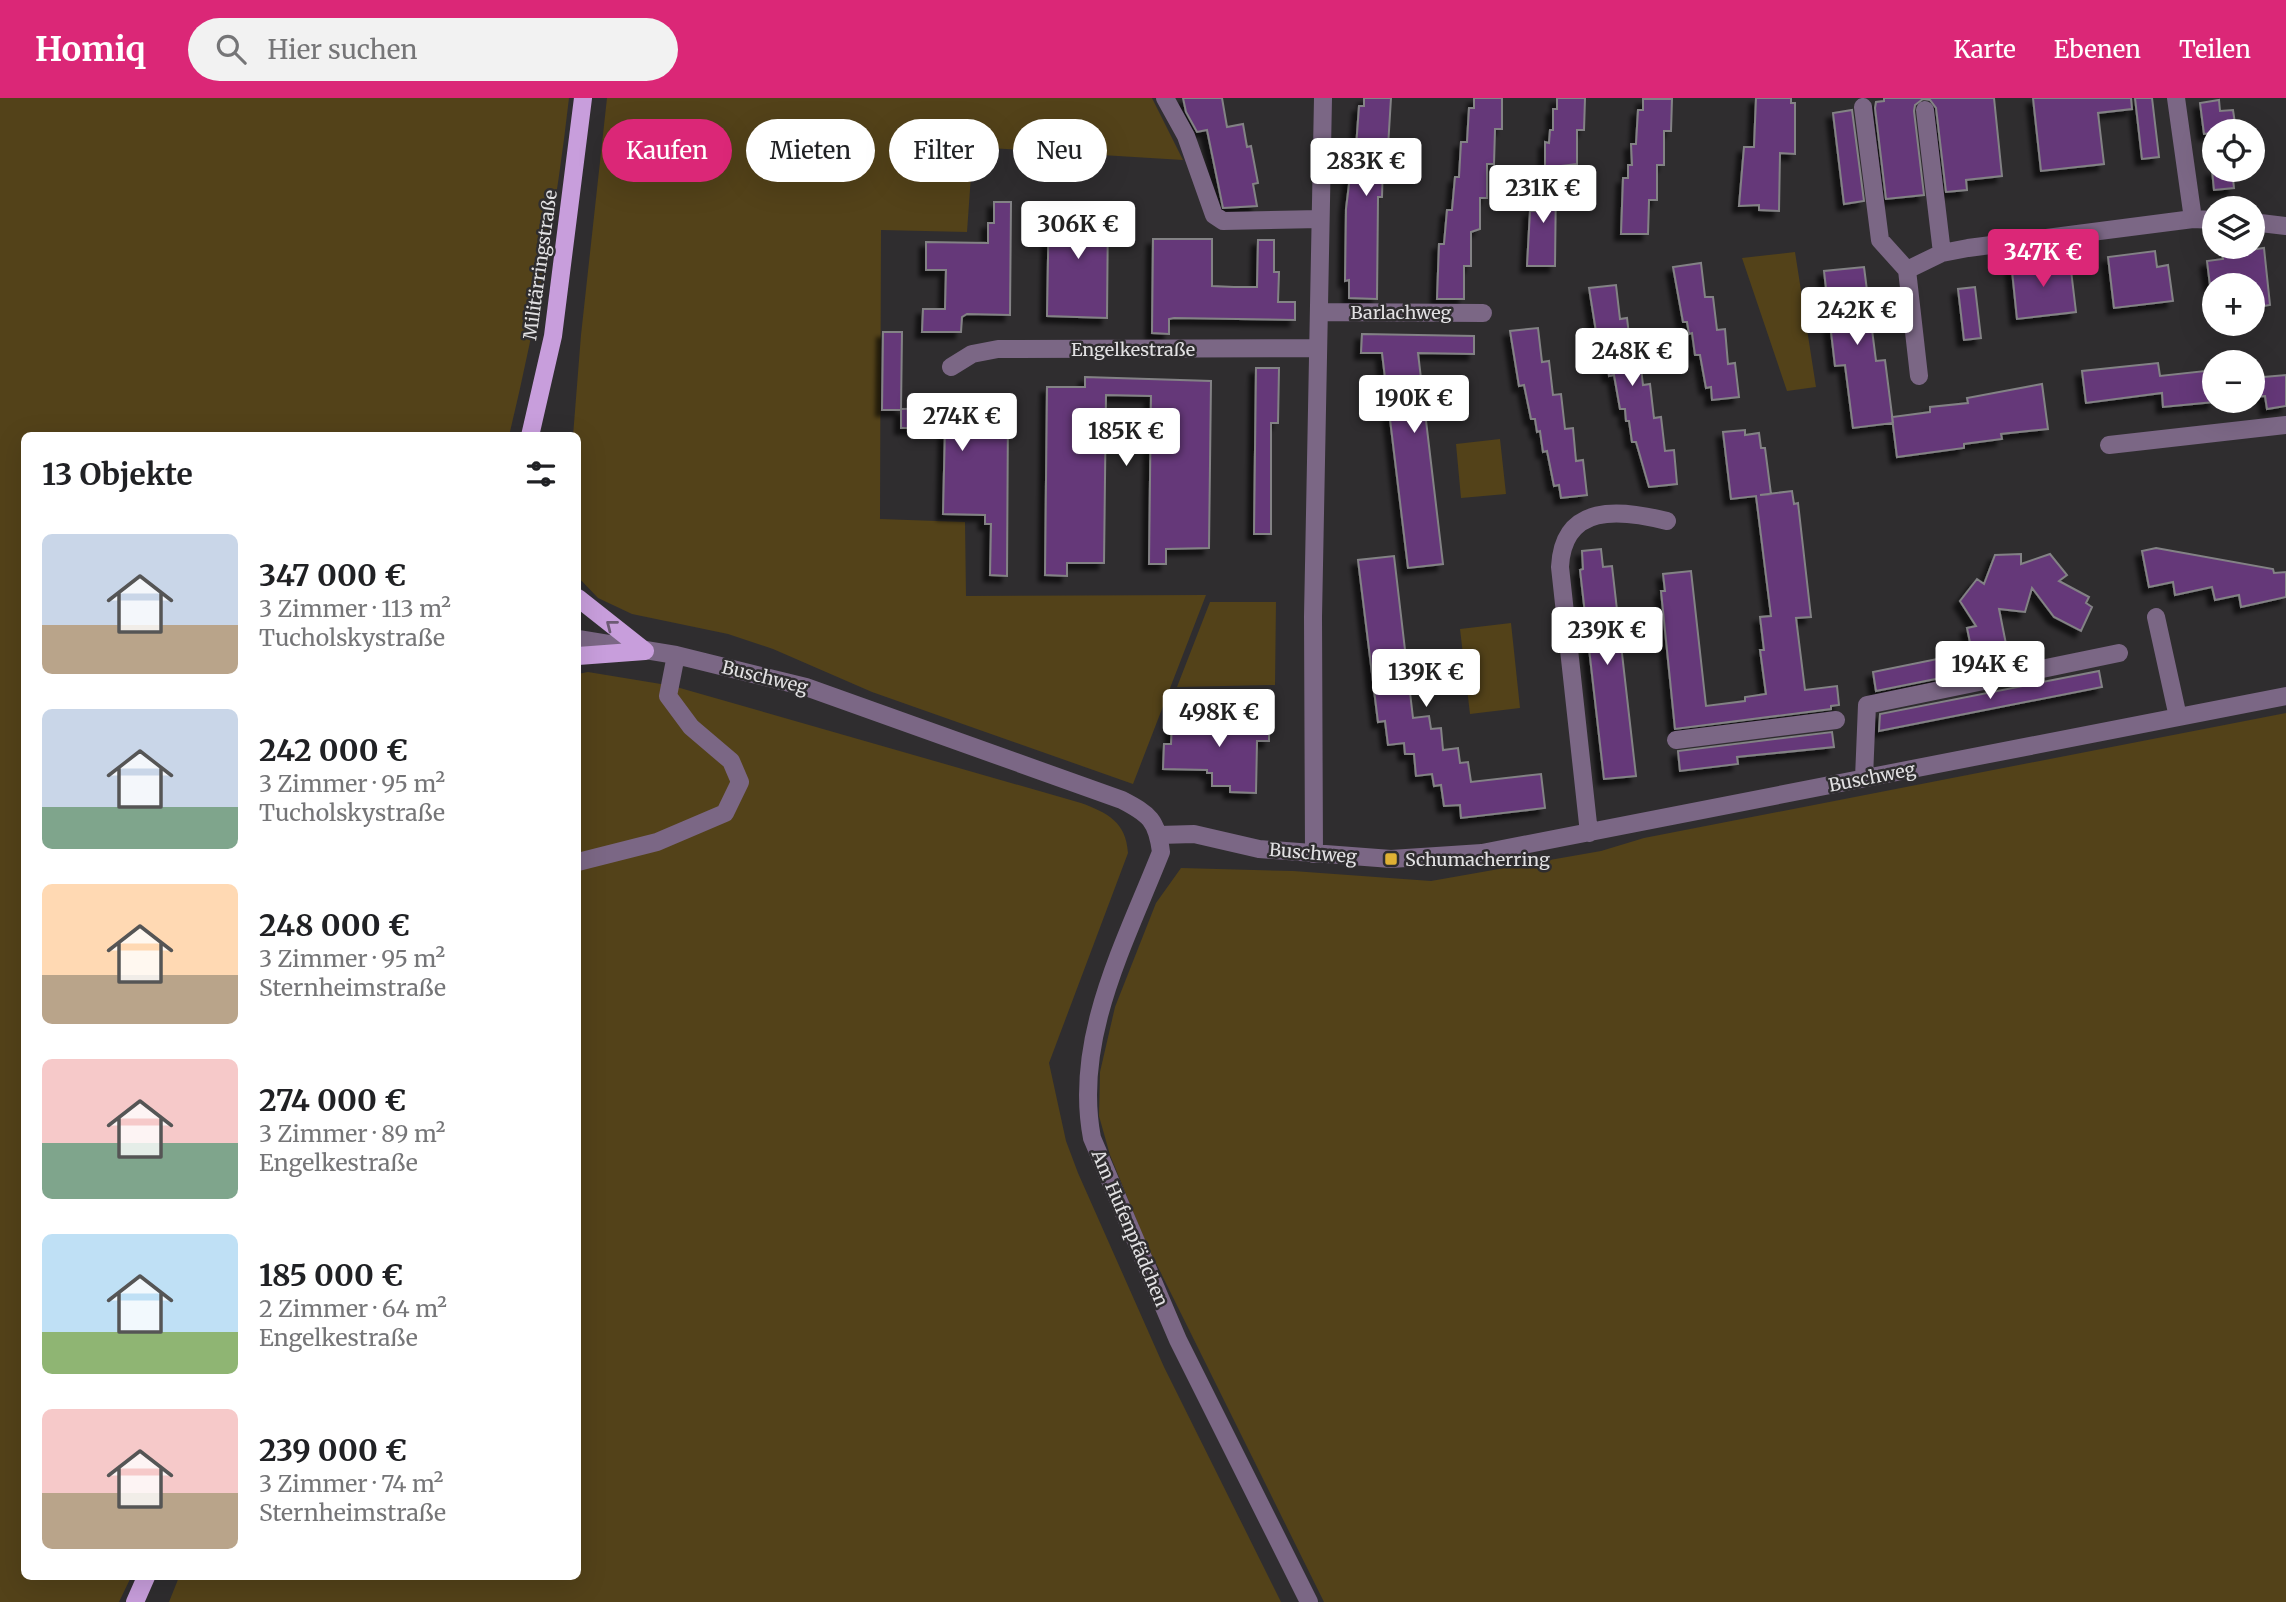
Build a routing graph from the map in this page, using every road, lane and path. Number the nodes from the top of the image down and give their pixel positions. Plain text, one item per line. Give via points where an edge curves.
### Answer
1 (583, 98) edge
2 (1165, 98) edge
3 (1323, 98) edge
4 (2176, 98) edge
5 (1863, 107) dead end
6 (1925, 110) dead end
7 (1320, 219) junction
8 (2193, 219) junction
9 (2202, 219) edge
10 (2265, 224) edge
11 (2286, 226) edge
12 (1942, 253) junction
13 (1907, 270) junction
14 (1319, 312) junction
15 (1483, 313) dead end
16 (1318, 348) junction
17 (951, 367) dead end
18 (1919, 376) dead end
19 (2286, 425) edge
20 (531, 432) edge
21 (2109, 445) dead end
22 (1668, 521) dead end
23 (581, 600) edge
24 (2156, 617) dead end
25 (581, 640) edge
26 (645, 651) junction
27 (2119, 653) dead end
28 (677, 654) junction
29 (581, 656) edge
30 (2286, 696) edge
31 (2178, 717) junction
32 (1836, 720) dead end
33 (1676, 740) dead end
34 (1864, 778) junction
35 (1589, 833) junction
36 (1159, 835) junction
37 (1314, 854) junction
38 (581, 861) edge
39 (145, 1580) edge
40 (135, 1602) edge
41 (1309, 1602) edge

1 - 20 main road, Militärringstraße via 552,336
2 - 7 street via 1186,136 1214,215 1223,221
3 - 7 street
4 - 8 street
5 - 13 street via 1880,240
6 - 12 street
7 - 14 street
8 - 9 street
8 - 12 street
10 - 11 street
12 - 13 street
13 - 18 street
14 - 15 street, Barlachweg
14 - 16 street
16 - 17 street, Engelkestraße via 998,349 972,354
16 - 37 street
19 - 21 street
22 - 35 street via 1628,513 1589,517 1568,533 1561,547
26 -> 23 main road
24 - 31 street
25 - 26 street, Buschweg
26 - 28 street, Buschweg
26 - 29 main road
27 - 34 street via 1867,705
28 - 36 street, Buschweg via 806,687 1122,800 1149,814
28 - 38 street via 668,696 691,727 732,761 740,782 725,813 657,842
30 - 31 street, Buschweg
31 - 34 street, Buschweg
32 - 33 street
34 - 35 street, Buschweg
35 - 37 street, Buschweg via 1435,858
36 - 37 street, Buschweg via 1194,834 1259,849
36 - 41 street, Am Hufenpfädchen via 1161,852 1120,951 1091,1052 1085,1104 1091,1139 1178,1340
39 - 40 main road

